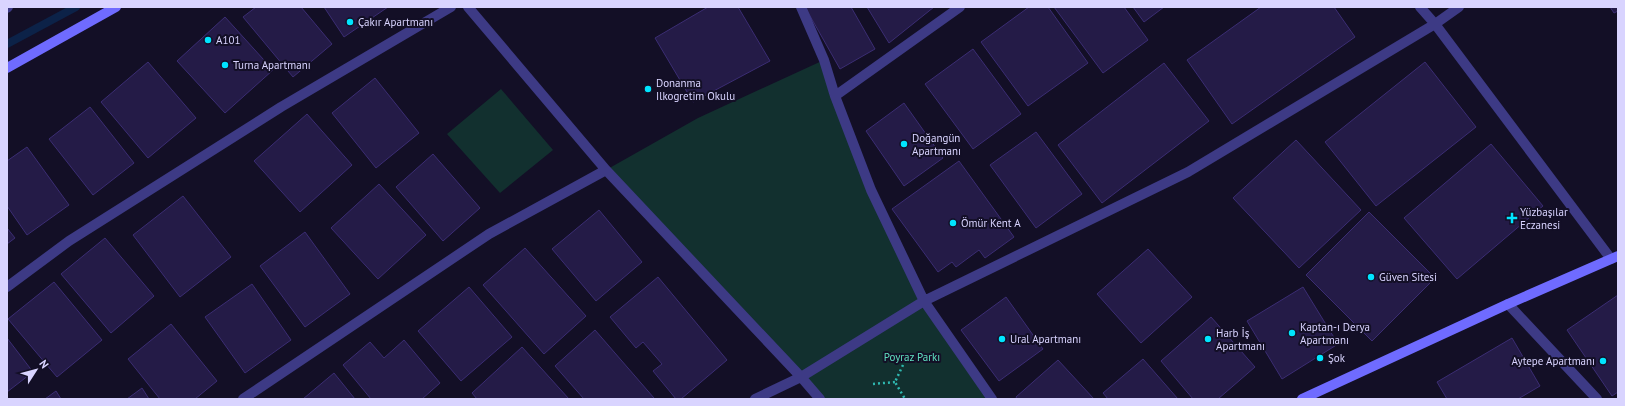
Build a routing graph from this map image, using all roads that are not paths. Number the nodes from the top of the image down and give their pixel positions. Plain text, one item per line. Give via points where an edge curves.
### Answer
1 (116, 7) edge
2 (451, 7) edge
3 (468, 7) edge
4 (801, 7) edge
5 (960, 7) edge
6 (1420, 7) edge
7 (1459, 7) edge
8 (1435, 24) junction
9 (7, 68) edge
10 (835, 96) junction
11 (606, 170) junction
12 (1615, 257) edge
13 (7, 287) edge
14 (924, 301) junction
15 (1508, 304) junction
16 (801, 377) junction
17 (243, 399) edge
18 (755, 399) edge
19 (820, 399) edge
20 (992, 399) edge
21 (1302, 399) edge
22 (1597, 399) edge

1 - 9 street
2 - 13 street via 281,107 70,241
3 - 11 street
4 - 10 street via 824,60
5 - 10 street
6 - 8 street
7 - 8 street
8 - 12 street
8 - 14 street via 1188,172
10 - 14 street via 871,190
11 - 16 street
11 - 17 street via 489,234
12 - 15 street
14 - 16 street
14 - 20 street
15 - 21 street
15 - 22 street
16 - 18 street
16 - 19 street

